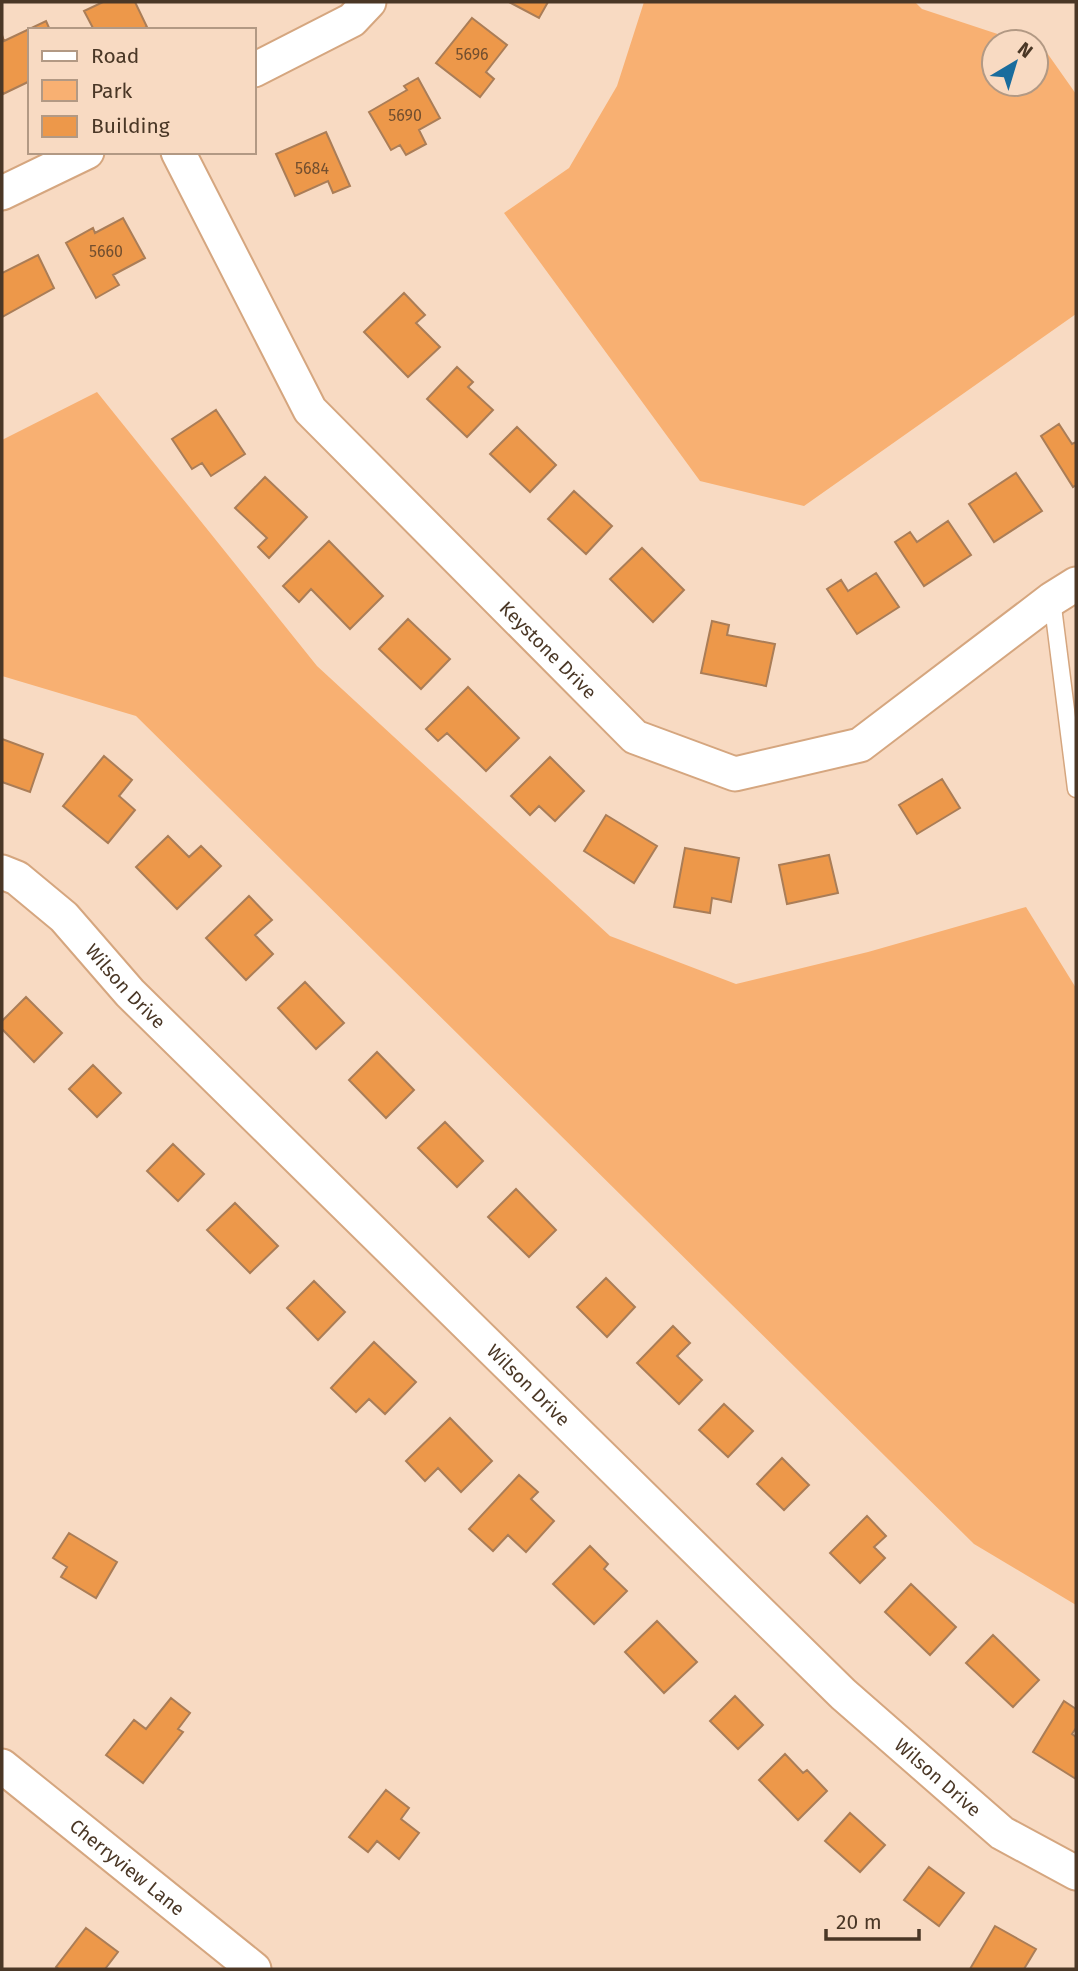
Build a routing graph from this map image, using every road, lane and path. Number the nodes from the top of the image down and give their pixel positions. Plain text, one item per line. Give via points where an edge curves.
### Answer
1 (369, 2) edge
2 (256, 69) edge
3 (83, 154) edge
4 (179, 154) edge
5 (2, 193) edge
6 (1064, 592) edge
7 (1076, 789) edge
8 (2, 872) edge
9 (2, 1766) edge
10 (1076, 1873) edge
11 (254, 1969) edge

1 - 2 street via 352,20
3 - 5 street
4 - 6 street, Keystone Drive via 310,410 635,737 735,774 860,745
6 - 7 lane
8 - 10 street, Wilson Drive via 18,878 64,917 130,993 844,1695 1002,1833
9 - 11 street, Cherryview Lane

